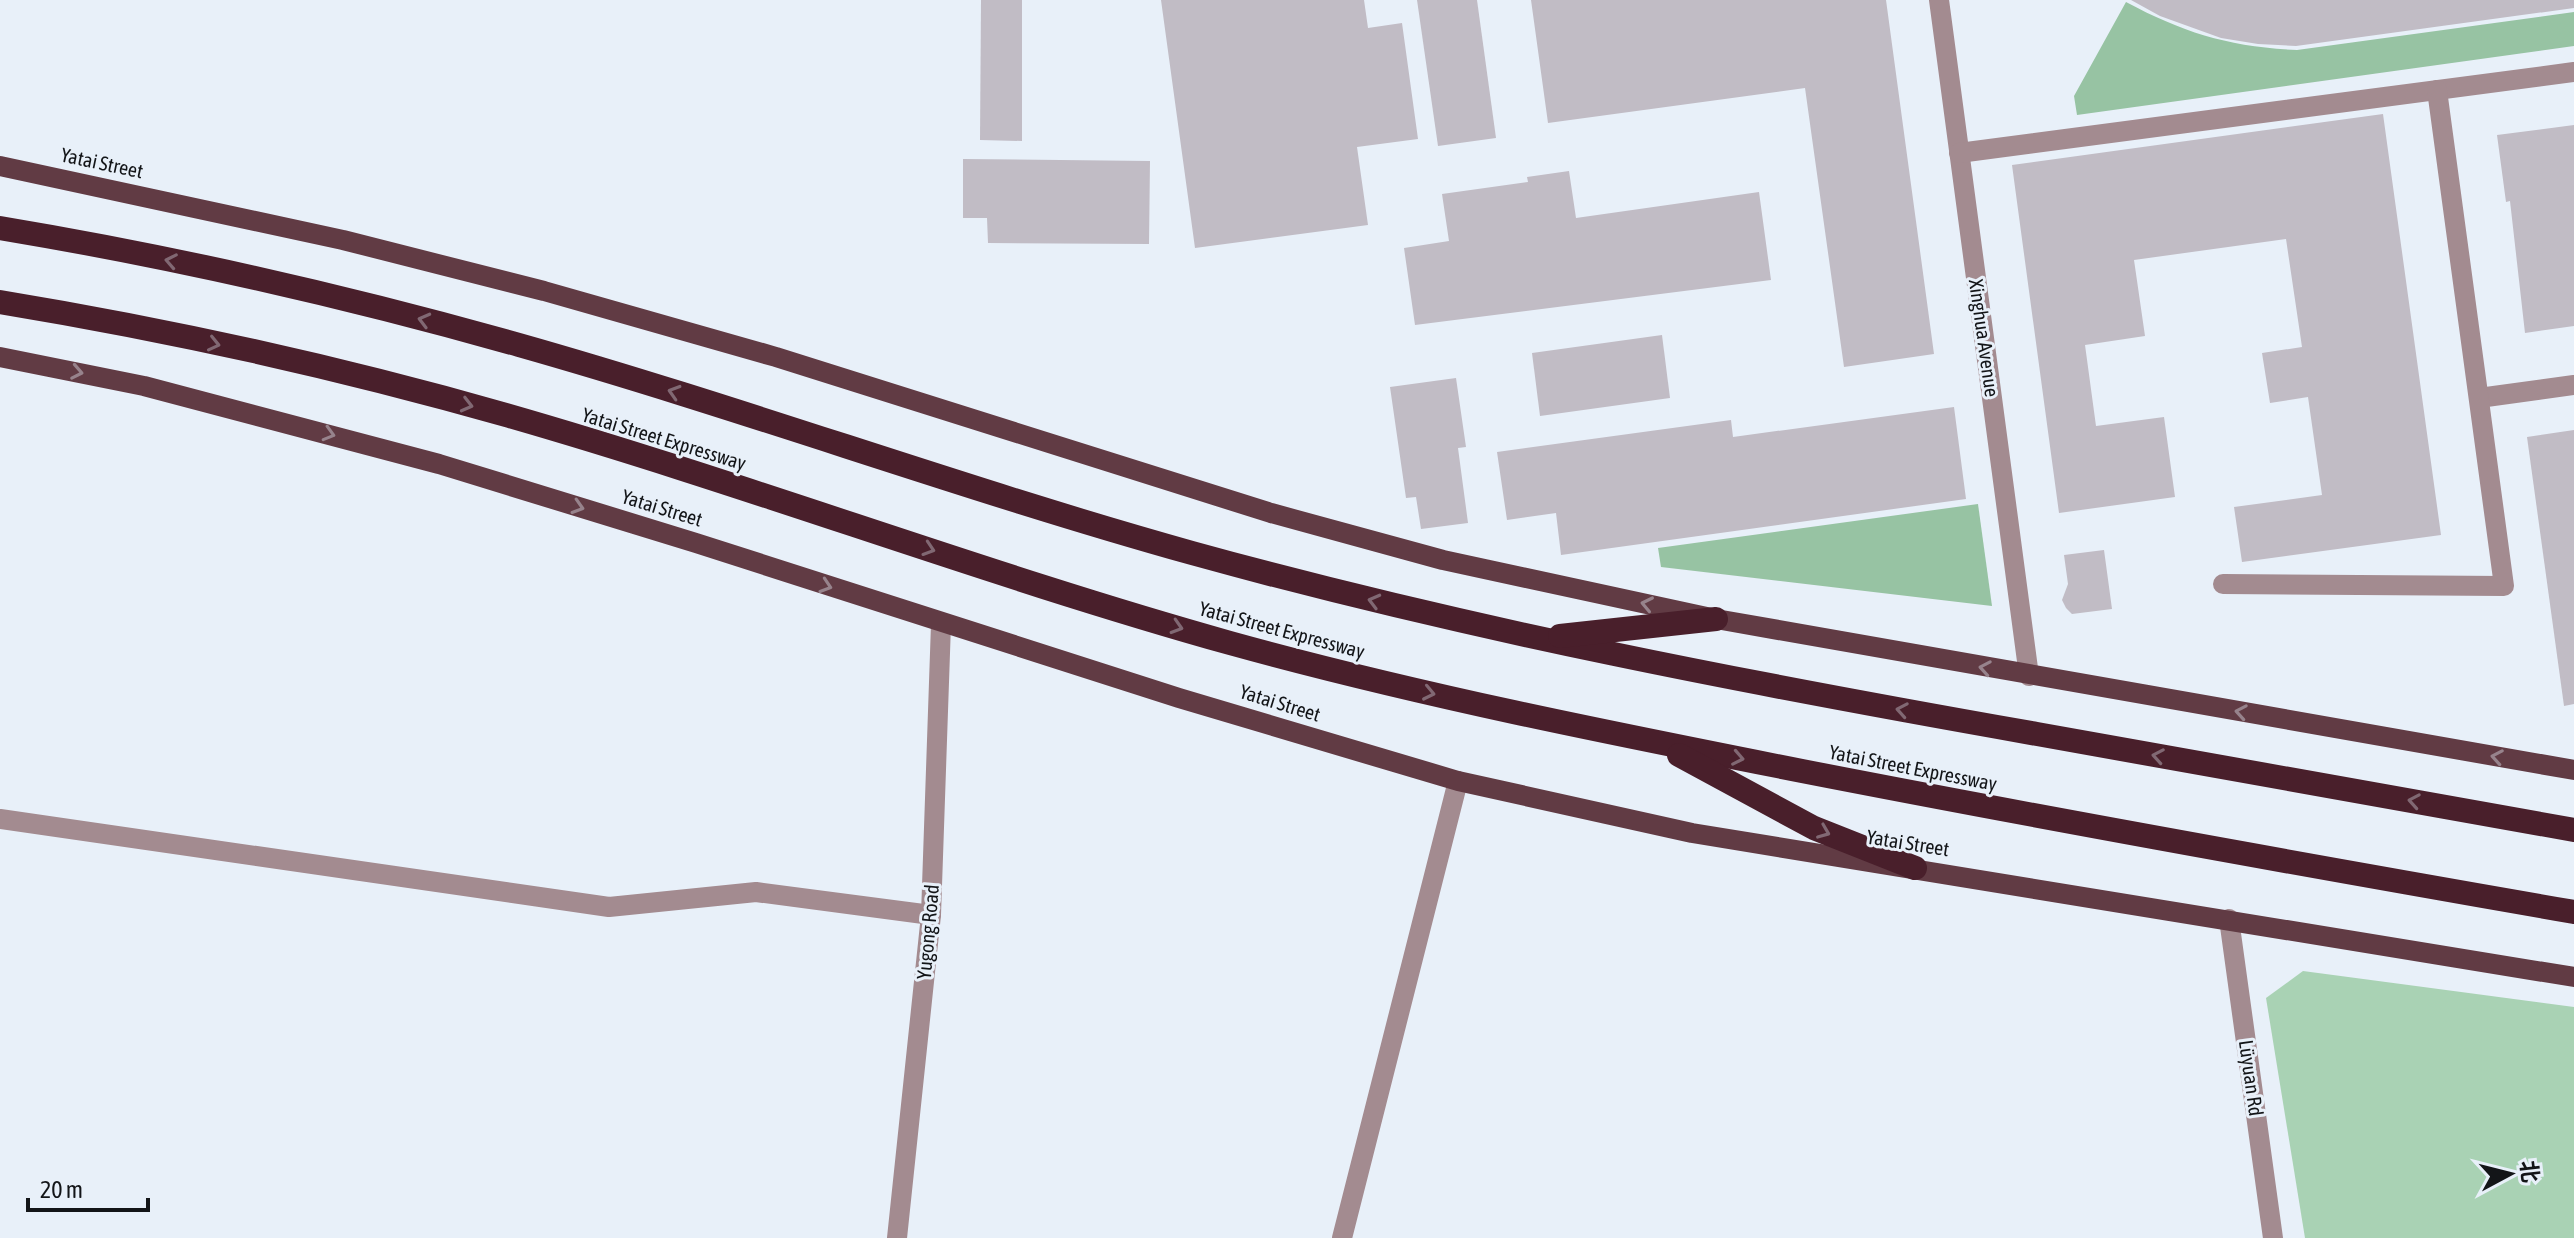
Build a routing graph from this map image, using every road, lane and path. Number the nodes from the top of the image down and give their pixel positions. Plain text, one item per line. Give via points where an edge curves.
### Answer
1 (1939, 0) edge
2 (2574, 72) edge
3 (2437, 90) junction
4 (1959, 153) junction
5 (0, 166) edge
6 (0, 228) edge
7 (0, 302) edge
8 (0, 357) edge
9 (2574, 385) edge
10 (2479, 398) junction
11 (2223, 584) dead end
12 (1716, 619) junction
13 (941, 624) junction
14 (1536, 639) junction
15 (2029, 676) junction
16 (1656, 742) junction
17 (2574, 770) edge
18 (1458, 781) junction
19 (0, 819) edge
20 (2574, 830) edge
21 (1915, 868) junction
22 (2574, 912) edge
23 (931, 915) junction
24 (2229, 919) junction
25 (2574, 977) edge
26 (897, 1238) edge
27 (1342, 1238) edge
28 (2273, 1238) edge

1 - 4 street, Xinghua Avenue
2 - 3 street
3 - 4 street
3 - 10 street
4 - 15 street, Xinghua Avenue
12 -> 5 main road, Yatai Street via 1443,560 1271,513 776,357 544,291 343,240
14 -> 6 highway via 1193,553 518,345 194,266
7 -> 16 highway, Yatai Street Expressway via 193,339 504,415 1231,643
8 -> 13 main road, Yatai Street via 144,386 439,464
9 - 10 street
10 - 11 street via 2504,586
12 - 14 highway
15 -> 12 main road, Yatai Street
13 - 18 main road, Yatai Street
13 - 23 street, Yugong Road
20 -> 14 highway via 1769,687
17 -> 15 main road, Yatai Street
16 -> 21 highway via 1814,828
16 -> 22 highway, Yatai Street Expressway via 2033,816
18 - 21 main road, Yatai Street via 1692,833
18 - 27 street
19 - 23 street via 609,907 756,892
21 - 24 main road, Yatai Street
23 - 26 street, Yugong Road
24 - 25 main road, Yatai Street
24 - 28 street, Lüyuan Rd

